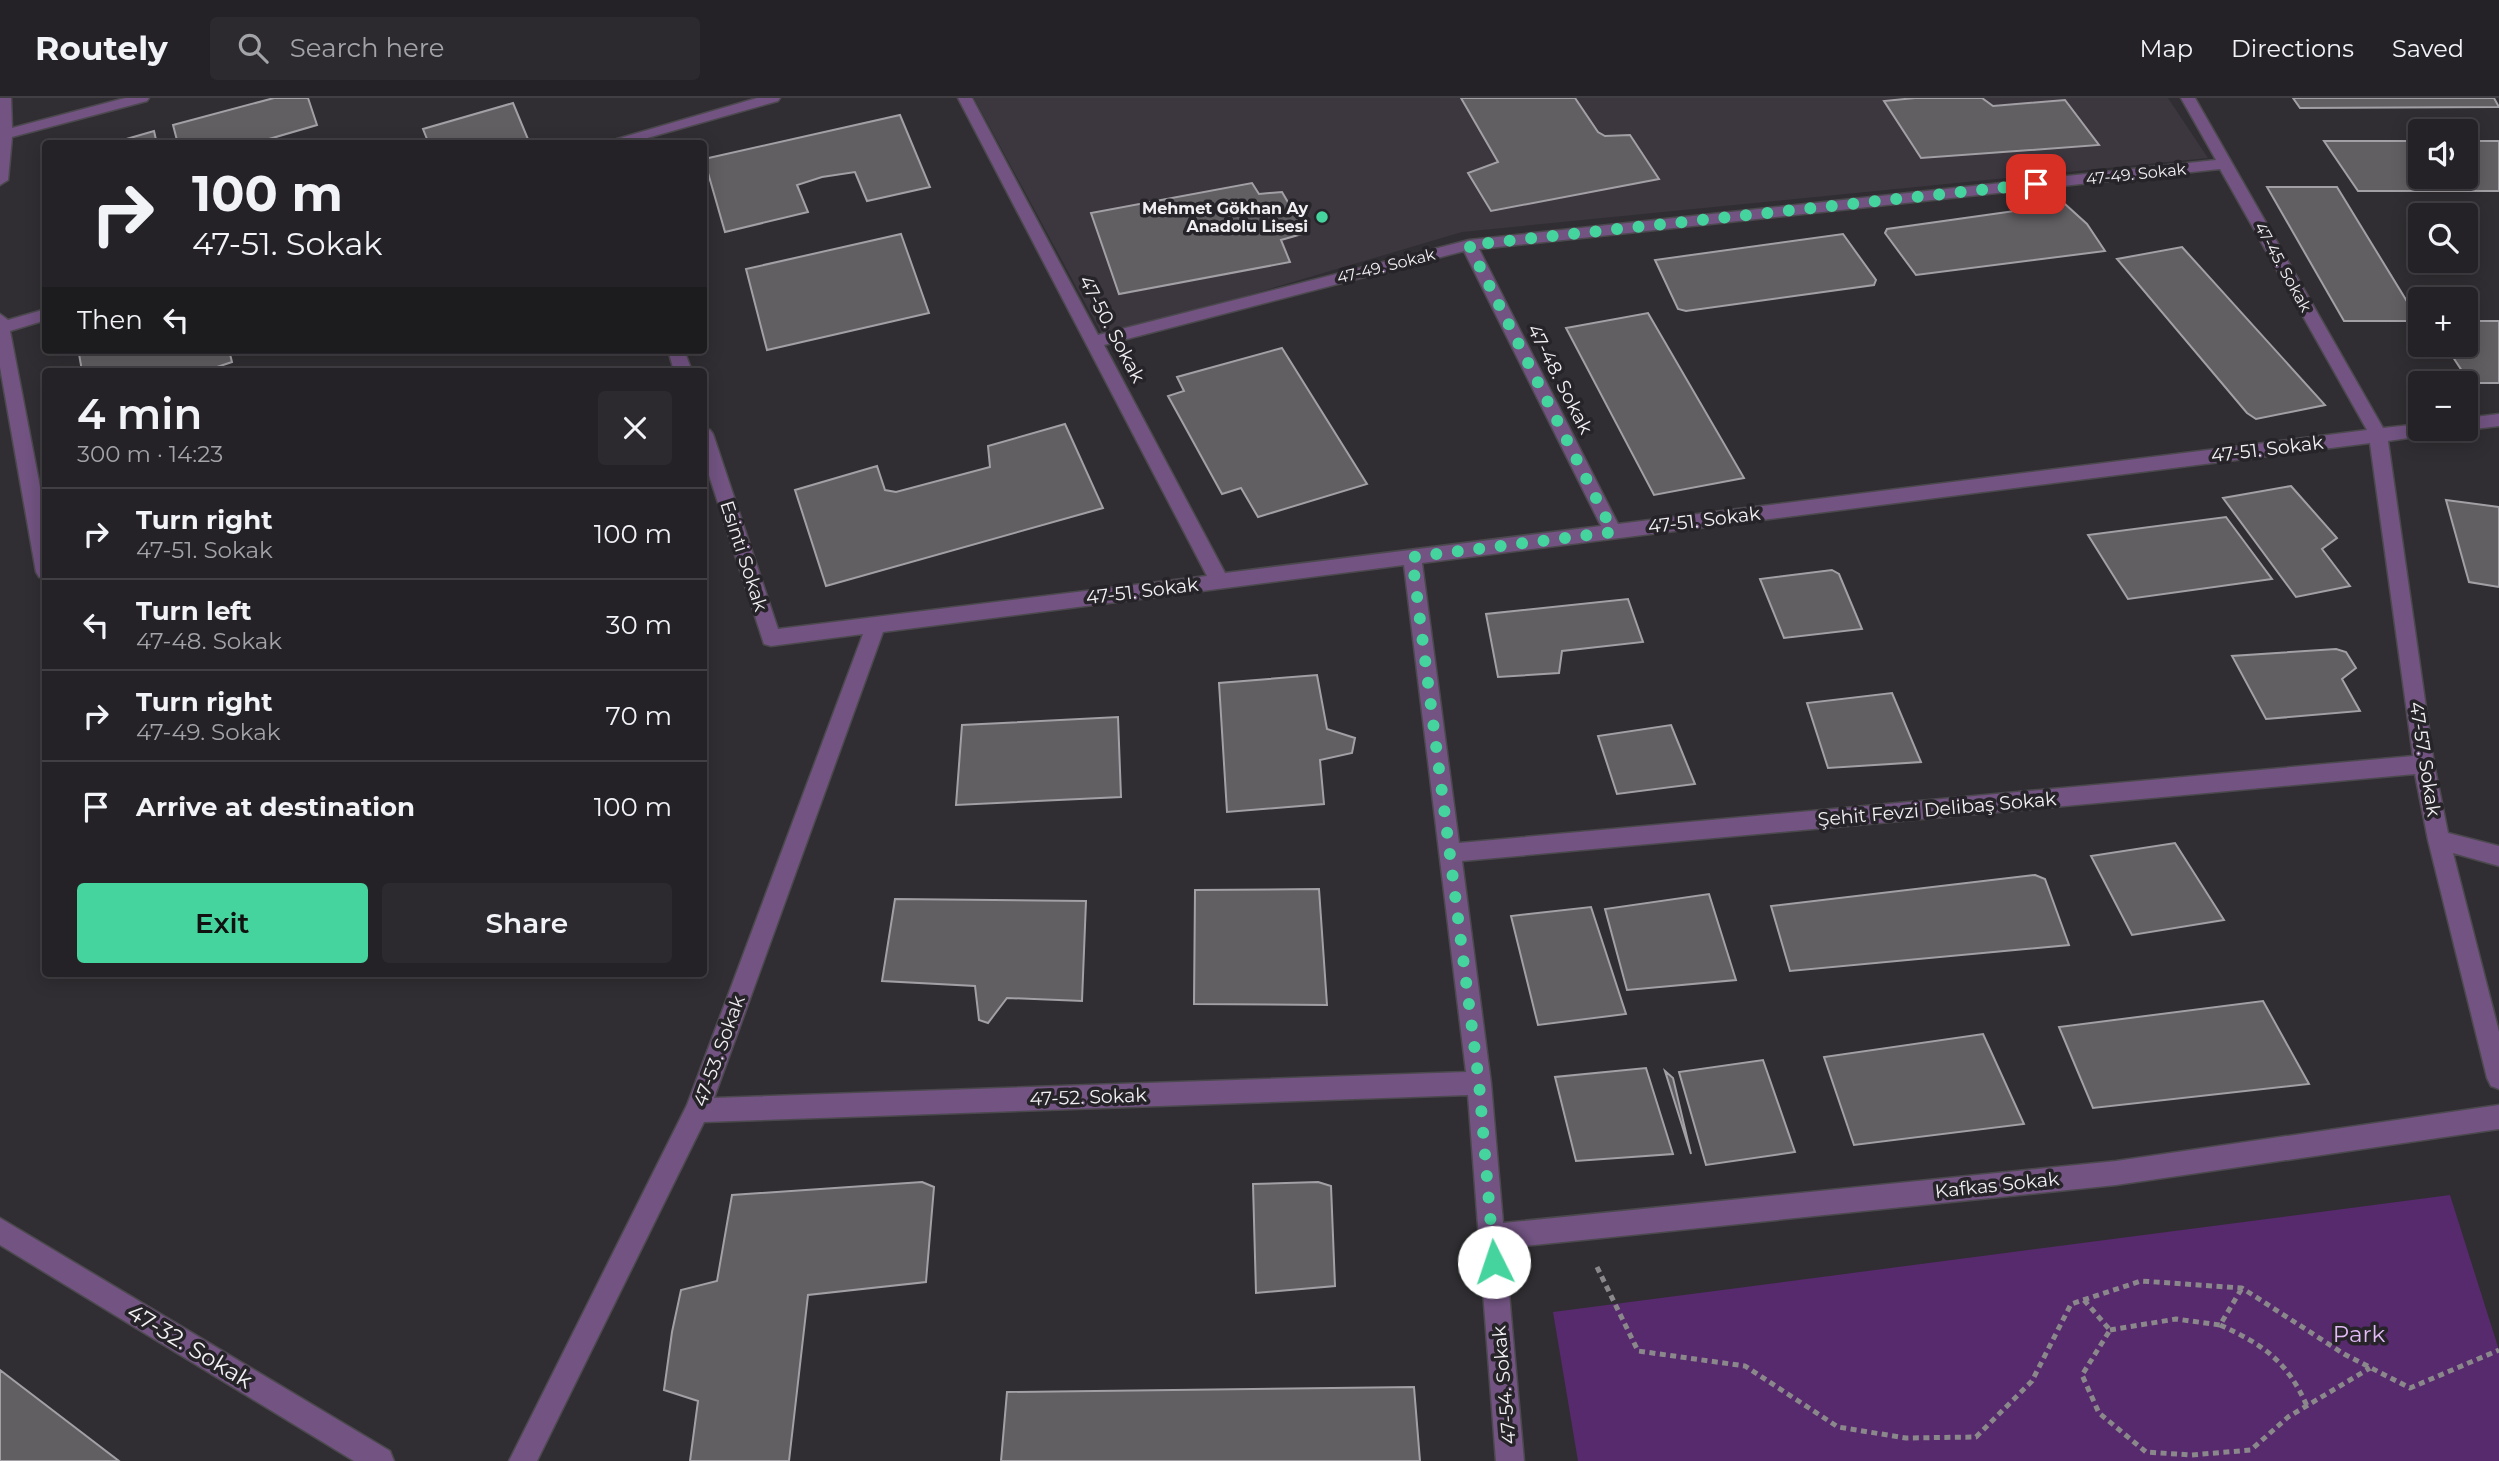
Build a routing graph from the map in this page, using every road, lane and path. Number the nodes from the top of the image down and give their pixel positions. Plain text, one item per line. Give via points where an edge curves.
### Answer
1 (4, 98) edge
2 (142, 98) edge
3 (773, 98) edge
4 (965, 98) edge
5 (2188, 98) edge
6 (3, 136) edge
7 (619, 140) edge
8 (2225, 164) junction
9 (0, 180) edge
10 (1469, 245) junction
11 (42, 315) edge
12 (0, 320) edge
13 (0, 328) edge
14 (1095, 342) junction
15 (2499, 420) edge
16 (2478, 423) edge
17 (2408, 432) edge
18 (2378, 435) junction
19 (707, 443) edge
20 (1613, 532) junction
21 (42, 551) edge
22 (1412, 557) junction
23 (1220, 582) junction
24 (876, 625) junction
25 (771, 638) joint
26 (2424, 764) junction
27 (2439, 840) junction
28 (1450, 853) junction
29 (2499, 856) edge
30 (2499, 1078) edge
31 (1479, 1083) junction
32 (697, 1110) junction
33 (2499, 1117) edge
34 (1578, 1228) junction
35 (0, 1231) edge
36 (1492, 1237) junction
37 (2242, 1288) junction
38 (2084, 1300) junction
39 (2220, 1325) junction
40 (2110, 1330) junction
41 (2499, 1350) edge
42 (2371, 1368) junction
43 (2307, 1406) junction
44 (380, 1461) edge
45 (523, 1461) edge
46 (1510, 1461) edge

1 - 6 street
2 - 6 street
3 - 7 street
4 - 14 street, 47-50. Sokak
5 - 8 street, 47-45. Sokak
6 - 9 street
8 - 10 street, 47-49. Sokak
8 - 18 street, 47-45. Sokak
10 - 14 street, 47-49. Sokak
10 - 20 street, 47-48. Sokak
11 - 13 street
12 - 13 street
13 - 21 street
14 - 23 street, 47-50. Sokak
15 - 16 street
17 - 18 street, 47-51. Sokak
18 - 20 street, 47-51. Sokak
18 - 26 street, 47-57. Sokak
19 - 25 street, Esinti Sokak
20 - 22 street, 47-51. Sokak
22 - 23 street, 47-51. Sokak
22 - 28 street, 47-54. Sokak
23 - 24 street, 47-51. Sokak
24 - 25 street, 47-51. Sokak
24 - 32 street, 47-53. Sokak
26 - 27 street, 47-57. Sokak
26 - 28 street, Şehit Fevzi Delibaş Sokak
27 - 29 street
27 - 30 street, 47-57. Sokak
28 - 31 street, 47-54. Sokak
31 - 32 street, 47-52. Sokak
31 - 36 street, 47-54. Sokak
32 - 45 street, 47-53. Sokak
33 - 34 street, Kafkas Sokak via 2116,1173
34 - 36 street, Kafkas Sokak
34 - 38 path via 1639,1351 1745,1366 1838,1427 1906,1438 1976,1437 2032,1381 2071,1304
35 - 44 street, 47-32. Sokak
36 - 46 street, 47-54. Sokak
37 - 38 path via 2141,1281
37 - 39 path
37 - 42 path
38 - 40 path
39 - 40 path via 2176,1319
39 - 43 path via 2260,1342 2296,1378
40 - 43 path via 2082,1375 2099,1413 2146,1452 2191,1455 2251,1450
41 - 42 path via 2410,1388
42 - 43 path

